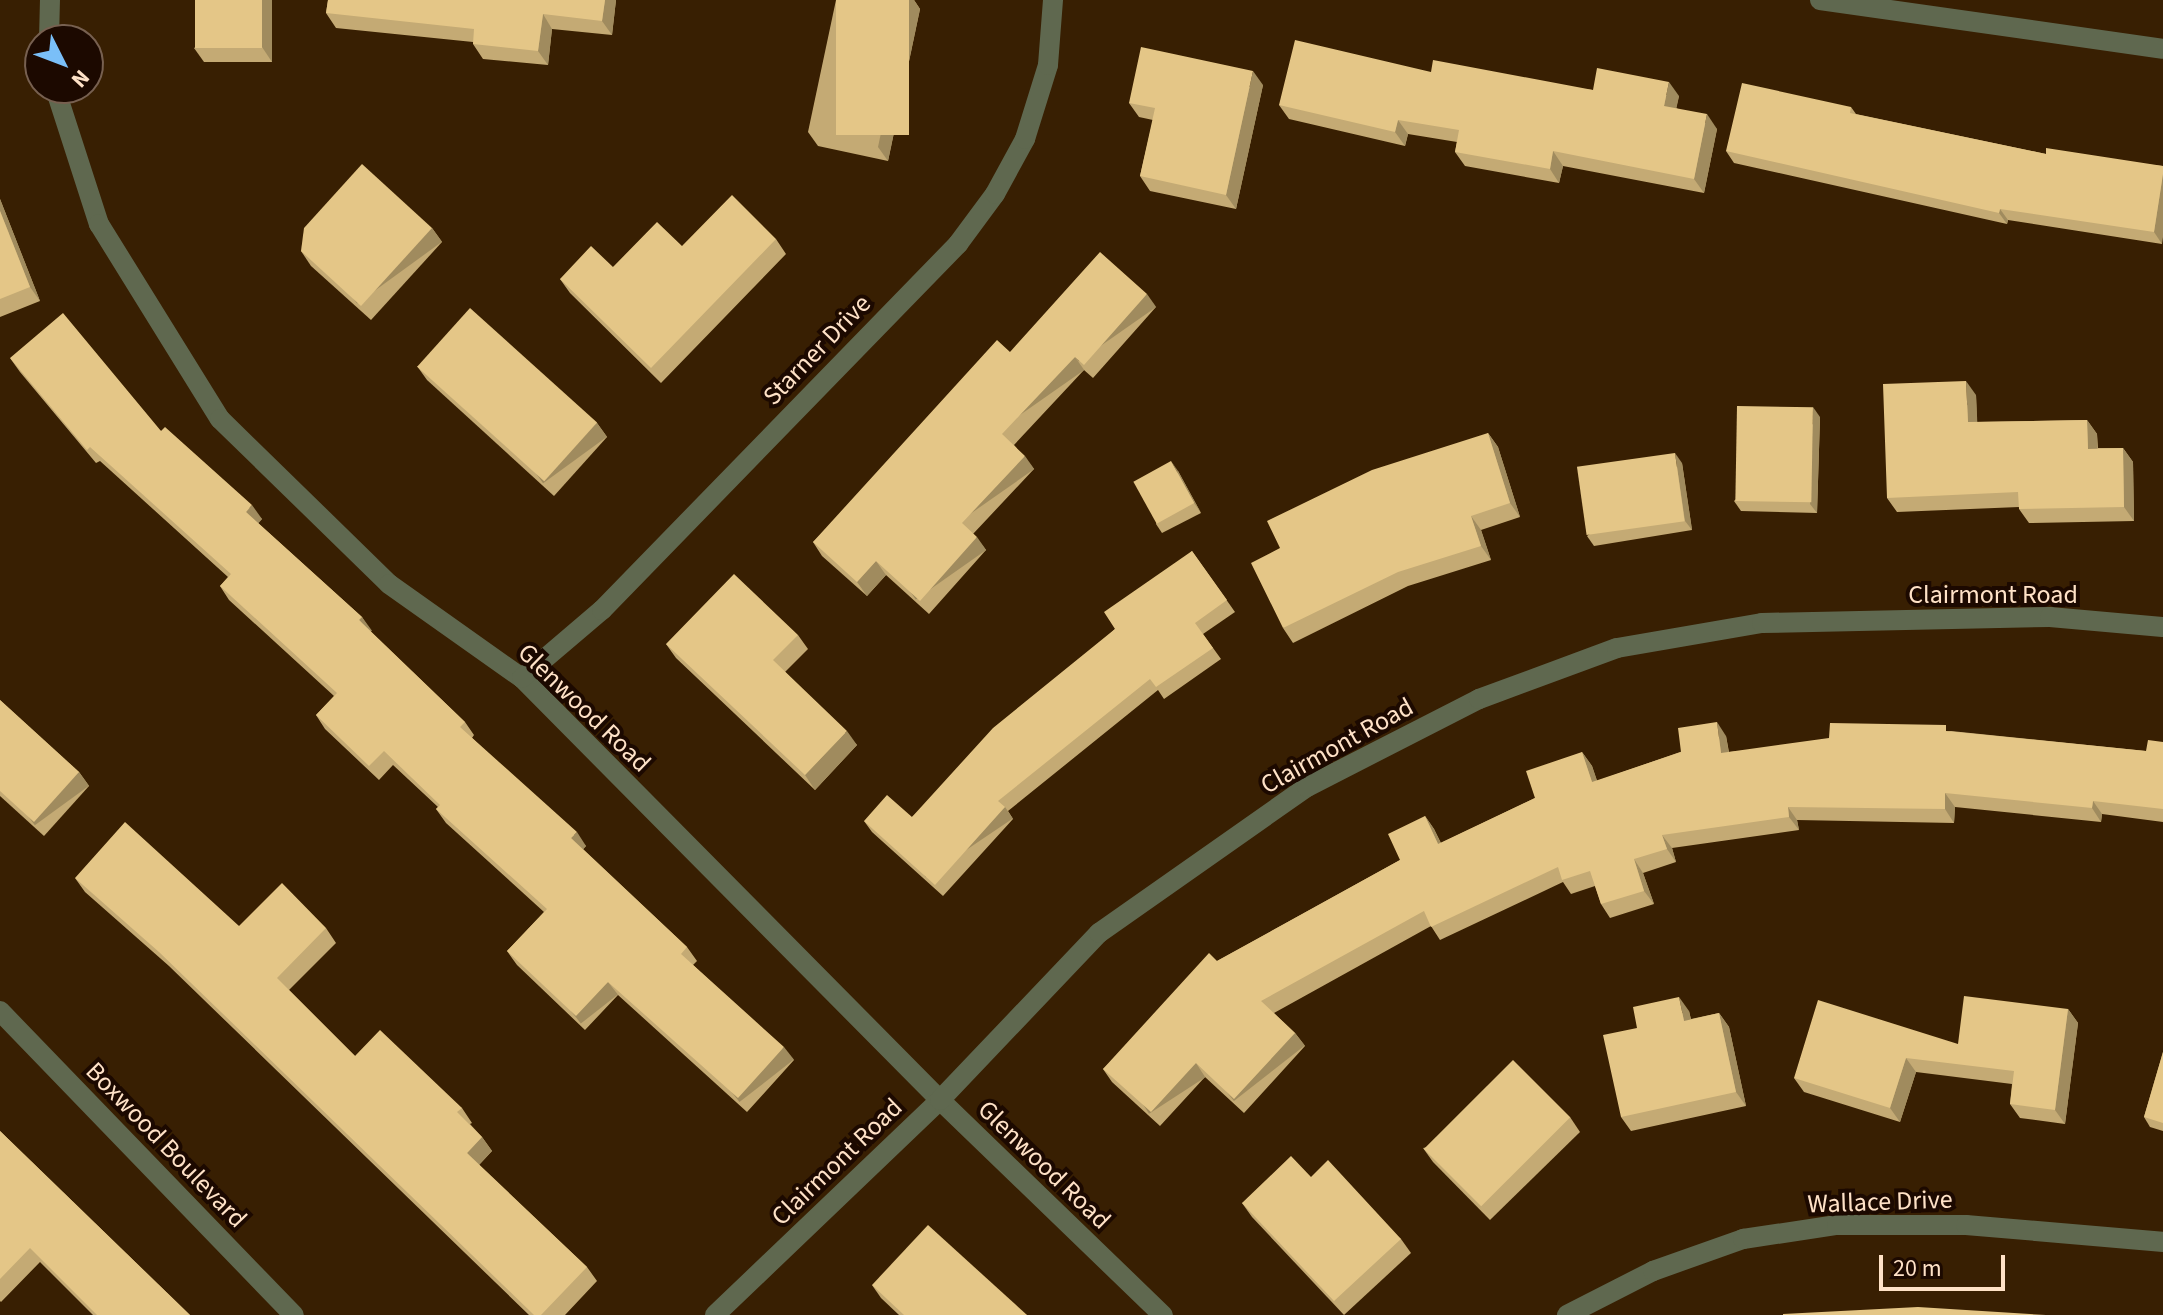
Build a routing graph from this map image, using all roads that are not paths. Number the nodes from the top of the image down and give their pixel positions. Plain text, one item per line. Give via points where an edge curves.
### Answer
1 (50, 0) edge
2 (1053, 0) edge
3 (1820, 0) edge
4 (49, 24) edge
5 (2163, 49) edge
6 (60, 104) edge
7 (2163, 627) edge
8 (522, 678) junction
9 (0, 1011) edge
10 (940, 1100) junction
11 (2163, 1242) edge
12 (294, 1315) edge
13 (715, 1315) edge
14 (1163, 1315) edge
15 (1567, 1315) edge

1 - 4 street
2 - 8 street, Starner Drive via 1048,65 1025,139 995,194 958,244 602,610
3 - 5 street
6 - 8 street, Glenwood Road via 99,224 220,419 389,584
7 - 10 street, Clairmont Road via 2050,617 1762,623 1617,648 1479,699 1307,787 1099,933
8 - 10 street, Glenwood Road
9 - 12 street, Boxwood Boulevard
10 - 13 street, Clairmont Road
10 - 14 street, Glenwood Road
11 - 15 street, Wallace Drive via 1966,1225 1837,1225 1743,1239 1653,1271

